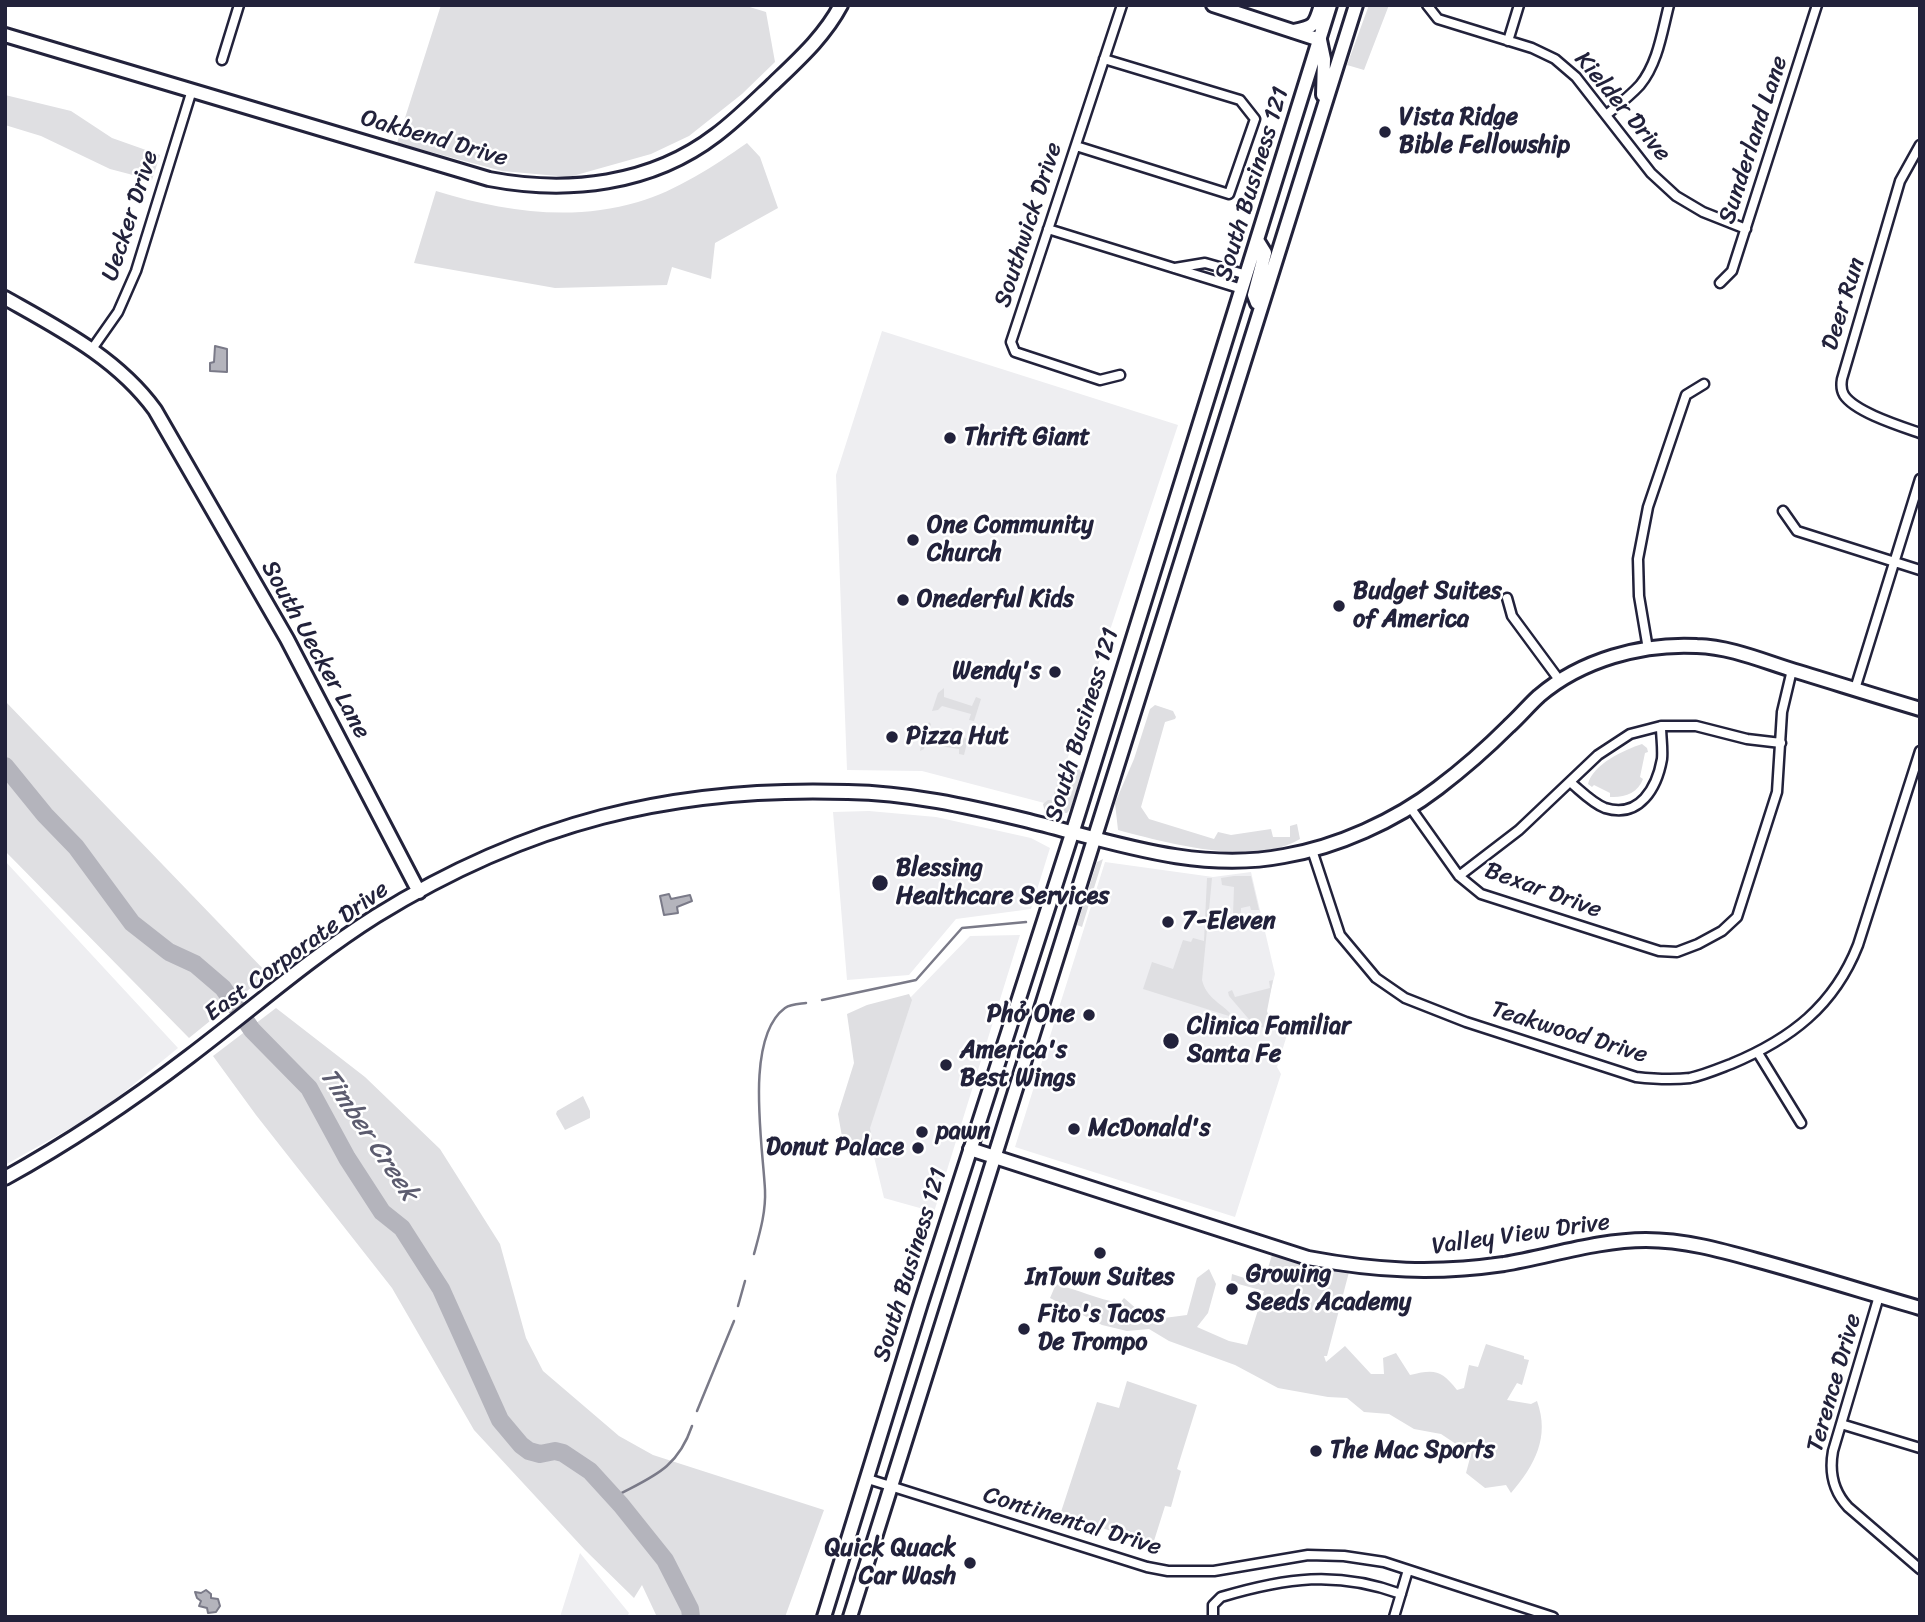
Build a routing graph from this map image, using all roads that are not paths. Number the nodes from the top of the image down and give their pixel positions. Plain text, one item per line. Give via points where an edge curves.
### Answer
1 (239, 5) edge
2 (841, 5) edge
3 (1122, 5) edge
4 (1213, 5) edge
5 (1321, 5) edge
6 (1330, 5) edge
7 (1427, 5) edge
8 (1519, 5) edge
9 (1669, 5) edge
10 (1817, 5) edge
11 (1355, 9) edge
12 (1294, 31) junction
13 (5, 35) edge
14 (1320, 40) junction
15 (1508, 41) junction
16 (1104, 59) junction
17 (222, 60) dead end
18 (192, 90) junction
19 (1324, 106) junction
20 (1606, 115) junction
21 (1076, 146) junction
22 (1918, 150) edge
23 (1048, 229) junction
24 (1746, 229) junction
25 (1257, 240) junction
26 (1172, 269) junction
27 (1247, 275) junction
28 (1720, 283) dead end
29 (1242, 289) junction
30 (5, 298) edge
31 (1261, 304) junction
32 (92, 349) junction
33 (1120, 375) dead end
34 (1704, 384) dead end
35 (1920, 433) edge
36 (1920, 479) edge
37 (1783, 511) dead end
38 (1894, 562) junction
39 (1153, 570) junction
40 (1920, 570) edge
41 (1175, 578) junction
42 (1507, 598) dead end
43 (1648, 649) junction
44 (1792, 670) junction
45 (1560, 681) junction
46 (1855, 689) junction
47 (1920, 709) edge
48 (1661, 726) junction
49 (1780, 743) junction
50 (1920, 751) edge
51 (1570, 782) junction
52 (1410, 807) junction
53 (1072, 832) junction
54 (1094, 838) junction
55 (1312, 850) junction
56 (1459, 876) junction
57 (419, 892) junction
58 (1758, 1053) junction
59 (1801, 1123) dead end
60 (970, 1149) junction
61 (995, 1157) junction
62 (5, 1178) edge
63 (1879, 1296) junction
64 (1920, 1308) edge
65 (1841, 1424) junction
66 (1920, 1448) edge
67 (868, 1479) junction
68 (891, 1487) junction
69 (1920, 1569) edge
70 (1408, 1570) junction
71 (1401, 1594) junction
72 (824, 1617) edge
73 (850, 1617) edge
74 (1213, 1617) edge
75 (1394, 1617) edge
76 (1553, 1617) edge

1 - 17 street
2 - 18 main road, Oakbend Drive via 830,26 802,57 715,136 654,169 602,184 519,184 489,178
3 - 16 street, Southwick Drive
4 - 12 main road
5 - 12 main road via 1312,27
6 - 14 main road, South Business 121
7 - 15 street, Kielder Drive via 1438,19
8 - 15 street
9 - 20 street via 1648,72
10 - 24 street, Sunderland Lane
11 - 19 main road, South Business 121
12 - 14 main road
13 - 18 main road, Oakbend Drive
14 - 19 main road
14 - 25 main road, South Business 121
15 - 20 street, Kielder Drive via 1555,59
16 - 21 street, Southwick Drive
16 - 21 street via 1240,100 1255,119 1229,194
18 - 32 street, Uecker Drive via 136,271 118,312
19 - 31 main road, South Business 121
20 - 24 street, Kielder Drive via 1651,173 1676,196
21 - 23 street, Southwick Drive
22 - 35 street, Deer Run via 1900,181 1841,388 1860,408
23 - 26 street
23 - 33 street, Southwick Drive via 1011,342 1015,352 1100,380
24 - 28 street, Sunderland Lane via 1732,271
25 - 27 main road, South Business 121
25 - 31 main road via 1265,253 1254,295
26 - 27 street via 1205,263
26 - 29 street
27 - 29 main road, South Business 121
29 - 39 main road, South Business 121
30 - 32 main road, South Uecker Lane
31 - 41 main road, South Business 121
32 - 57 main road, South Uecker Lane via 145,396 169,430 287,639
34 - 43 street via 1686,396 1648,508 1639,596
36 - 38 street
37 - 38 street via 1797,531
38 - 40 street
38 - 46 street
39 - 41 main road
39 - 53 main road, South Business 121
41 - 54 main road, South Business 121
42 - 45 street via 1512,616
43 - 44 main road, East Corporate Drive via 1678,645 1726,649
43 - 45 main road, East Corporate Drive via 1587,666
44 - 46 main road, East Corporate Drive
44 - 49 street, Bexar Drive
45 - 52 main road, East Corporate Drive via 1459,772
46 - 47 main road, East Corporate Drive
48 - 49 street via 1696,726
48 - 51 street via 1630,734 1598,755
48 - 51 street via 1657,779 1639,804 1624,810 1605,808
49 - 56 street, Bexar Drive via 1777,792 1737,917 1698,944 1677,952 1659,951 1480,894
50 - 58 street, Teakwood Drive via 1847,973 1819,1009
51 - 56 street via 1519,830
52 - 55 main road, East Corporate Drive
52 - 56 street, Bexar Drive
53 - 54 main road, East Corporate Drive
53 - 57 main road, East Corporate Drive via 901,795 830,791 733,794 669,801 581,821 533,837
53 - 60 main road, South Business 121
54 - 55 main road, East Corporate Drive via 1151,853 1214,860 1261,860
54 - 61 main road, South Business 121
55 - 58 street, Teakwood Drive via 1340,935 1376,978 1405,998 1636,1077 1692,1077
57 - 62 main road, East Corporate Drive via 373,918 82,1133
58 - 59 street
60 - 61 main road, Valley View Drive
60 - 67 main road, South Business 121
61 - 63 main road, Valley View Drive via 1308,1258 1359,1268 1455,1269 1611,1243 1668,1241 1728,1252
61 - 68 main road, South Business 121
63 - 64 main road, Valley View Drive
63 - 65 street, Terence Drive
65 - 66 street
65 - 69 street, Terence Drive via 1831,1466 1839,1495
67 - 68 street, Continental Drive
67 - 72 main road, South Business 121
68 - 70 street, Continental Drive via 1158,1569 1214,1571 1320,1555 1369,1559
68 - 73 main road, South Business 121
70 - 71 street
70 - 76 street, Continental Drive
71 - 74 street via 1335,1578 1295,1579 1222,1597 1213,1605
71 - 75 street

